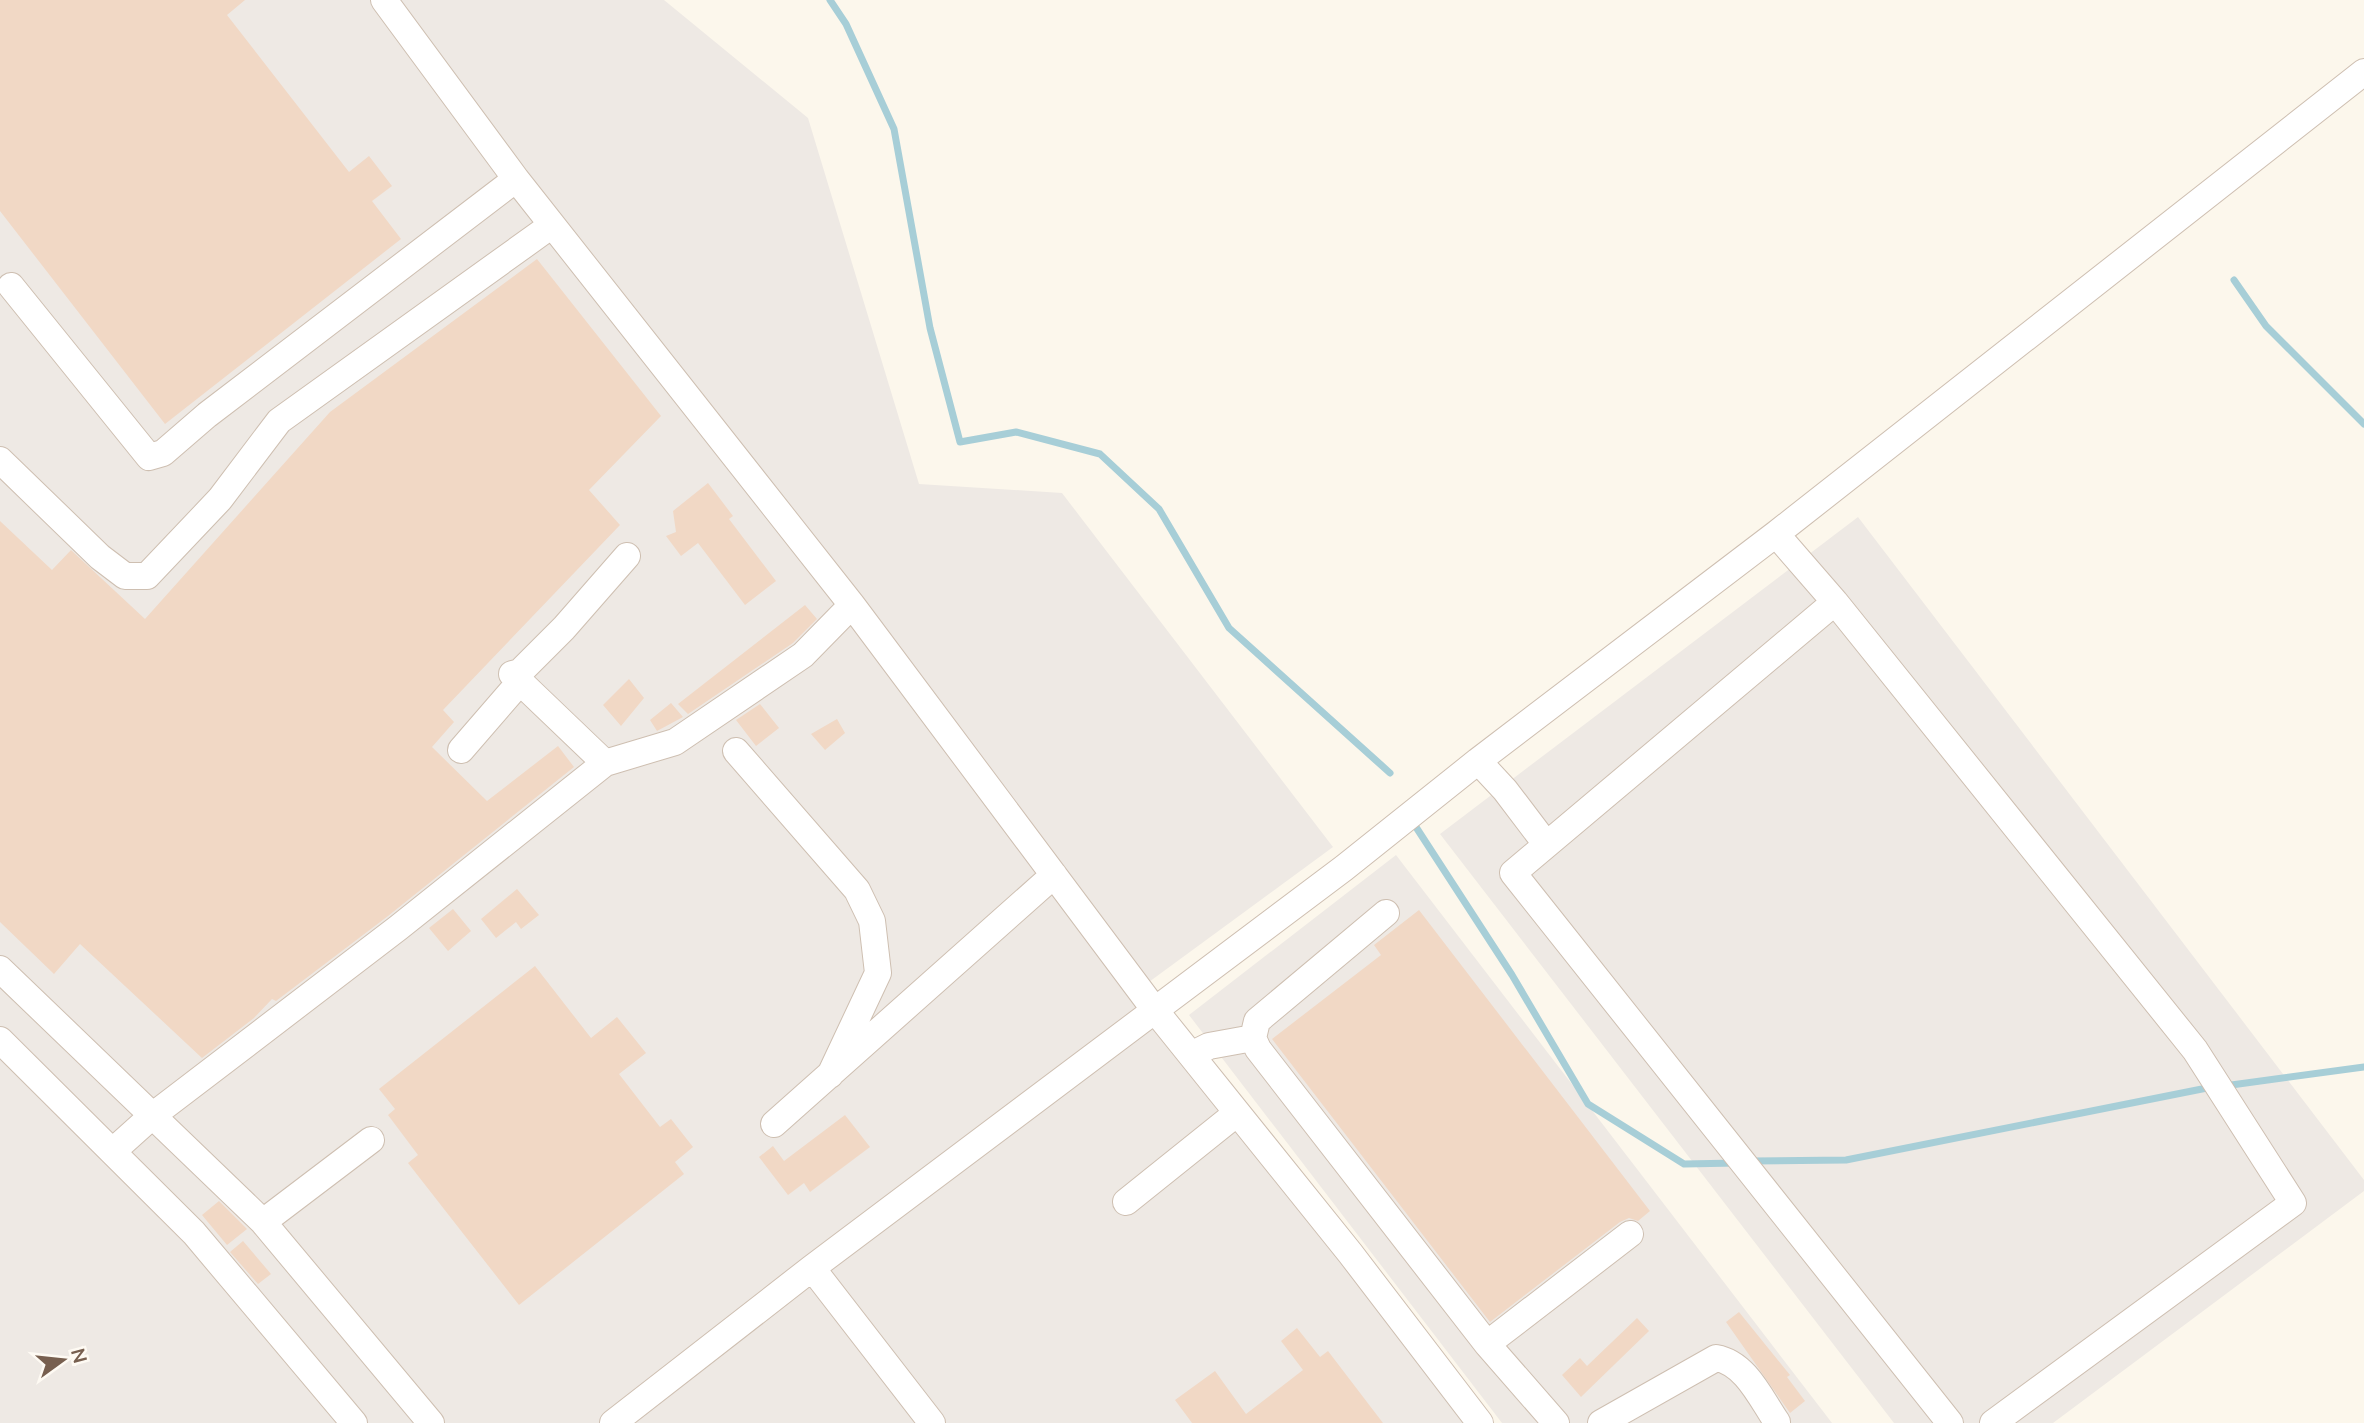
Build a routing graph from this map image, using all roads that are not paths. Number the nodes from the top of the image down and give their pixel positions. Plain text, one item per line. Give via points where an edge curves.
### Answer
1 (384, 0) edge
2 (2364, 72) edge
3 (516, 179) junction
4 (552, 225) junction
5 (11, 286) dead end
6 (0, 460) edge
7 (1776, 534) junction
8 (627, 556) dead end
9 (1835, 602) junction
10 (852, 605) junction
11 (519, 683) junction
12 (461, 750) dead end
13 (736, 751) dead end
14 (1478, 761) junction
15 (605, 764) junction
16 (1546, 844) junction
17 (1054, 875) junction
18 (1386, 914) dead end
19 (0, 969) edge
20 (1154, 1009) junction
21 (1253, 1038) junction
22 (0, 1040) edge
23 (1191, 1055) junction
24 (830, 1075) junction
25 (1237, 1113) junction
26 (152, 1116) junction
27 (775, 1124) dead end
28 (371, 1140) dead end
29 (113, 1151) junction
30 (1126, 1202) dead end
31 (263, 1222) junction
32 (1630, 1234) dead end
33 (812, 1268) junction
34 (1487, 1344) junction
35 (1777, 1422) edge
36 (354, 1423) edge
37 (431, 1423) edge
38 (613, 1423) edge
39 (932, 1423) edge
40 (1480, 1423) edge
41 (1556, 1423) edge
42 (1601, 1423) edge
43 (1950, 1423) edge
44 (1993, 1423) edge

1 - 3 lane
2 - 7 lane
3 - 4 lane
3 - 5 lane via 163,453 149,457
4 - 6 lane via 279,421 220,499 147,576 125,576 117,570
4 - 10 lane
7 - 9 lane
7 - 14 lane
8 - 11 lane via 564,628 520,672 512,674
9 - 16 lane
9 - 44 lane via 2195,1050 2293,1203
10 - 15 lane via 803,655 675,742
10 - 17 lane
11 - 12 lane
11 - 15 lane
13 - 24 lane via 857,890 872,921 878,973
14 - 16 lane
14 - 20 lane via 1344,869
15 - 26 lane
16 - 43 lane via 1513,873
17 - 20 lane
17 - 24 lane
18 - 21 lane via 1257,1021
19 - 26 lane
20 - 23 lane
20 - 33 lane
21 - 23 lane via 1209,1046
21 - 34 lane
22 - 29 lane
23 - 25 lane
24 - 27 lane
25 - 30 lane
25 - 40 lane
26 - 29 lane
26 - 31 lane
28 - 31 lane
29 - 36 lane via 194,1233
31 - 37 lane
32 - 34 lane
33 - 38 lane
33 - 39 lane
34 - 41 lane
35 - 42 lane via 1741,1369 1716,1358

